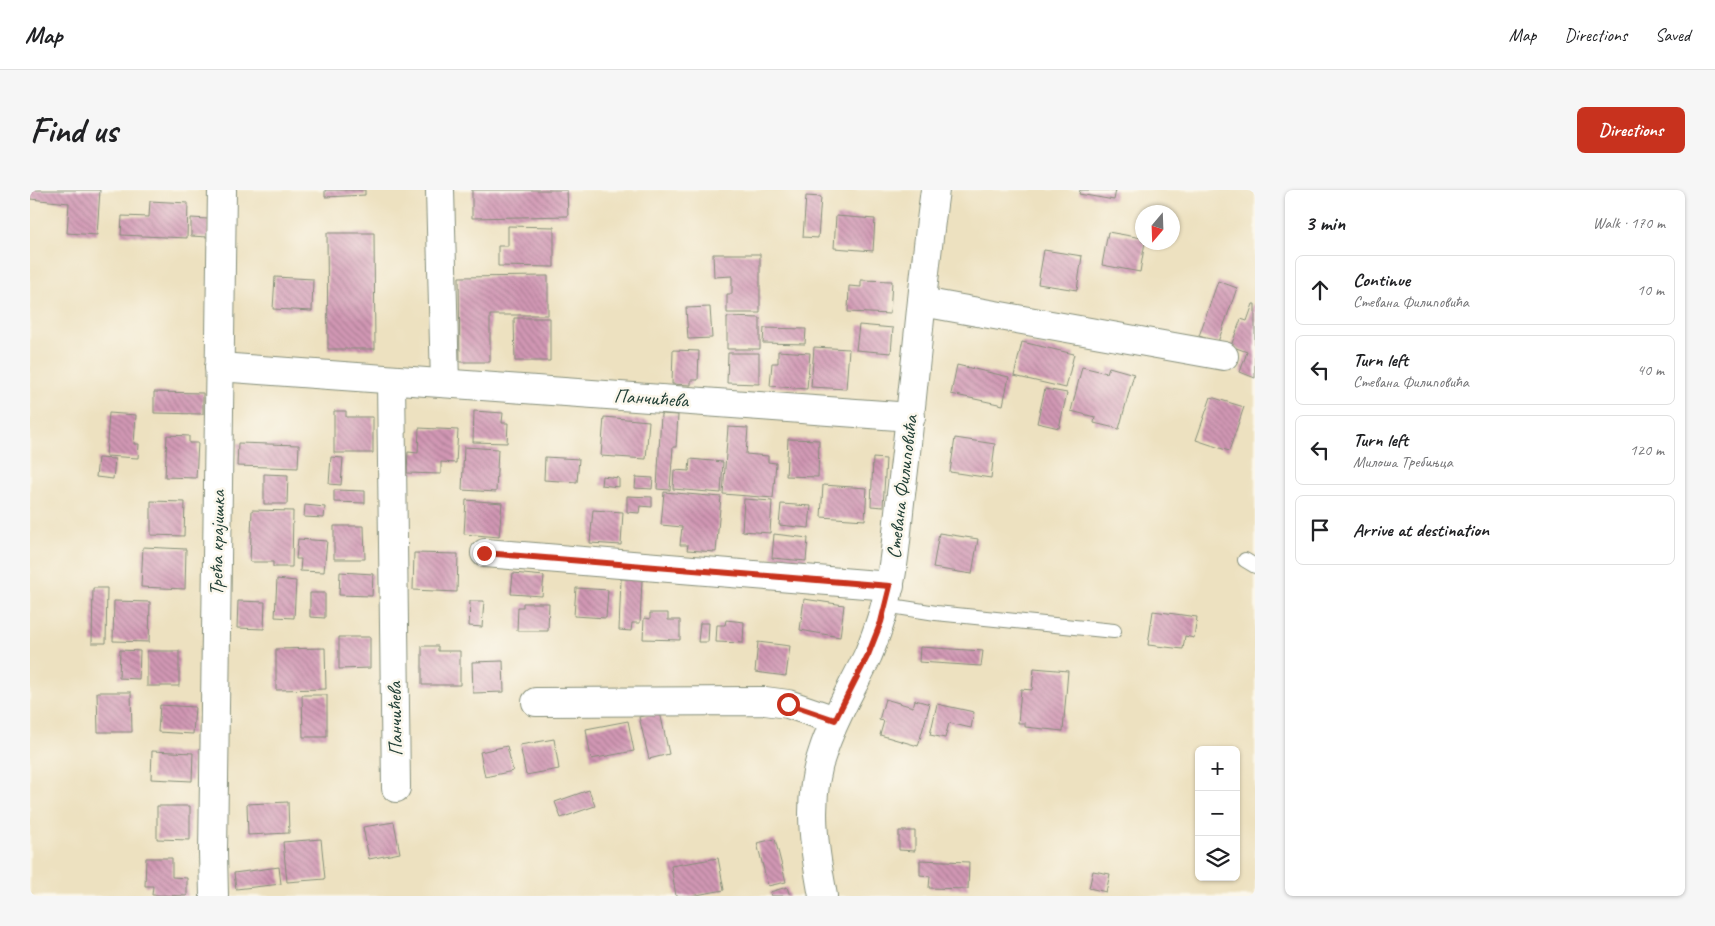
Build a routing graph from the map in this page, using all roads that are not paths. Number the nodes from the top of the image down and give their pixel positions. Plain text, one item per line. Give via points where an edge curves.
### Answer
1 (222, 190) edge
2 (440, 190) edge
3 (935, 190) edge
4 (922, 302) junction
5 (1224, 356) dead end
6 (219, 368) junction
7 (391, 380) junction
8 (445, 383) junction
9 (911, 417) junction
10 (484, 553) dead end
11 (887, 596) junction
12 (1114, 631) dead end
13 (536, 702) dead end
14 (835, 720) junction
15 (396, 788) dead end
16 (214, 896) edge
17 (823, 896) edge

1 - 6 street, Трећа крајишка
2 - 8 street
3 - 4 street, Стевана Филиповића
4 - 5 street
4 - 9 street, Стевана Филиповића
6 - 7 street, Панчићева
6 - 16 street, Трећа крајишка
7 - 8 street, Панчићева
7 - 15 street, Панчићева
8 - 9 street, Панчићева
9 - 11 street, Стевана Филиповића
10 - 11 street
11 - 12 lane via 936,613
11 - 14 street, Стевана Филиповића via 868,655
13 - 14 street via 765,701 788,704
14 - 17 street, Стевана Филиповића via 822,752 813,804 813,832

